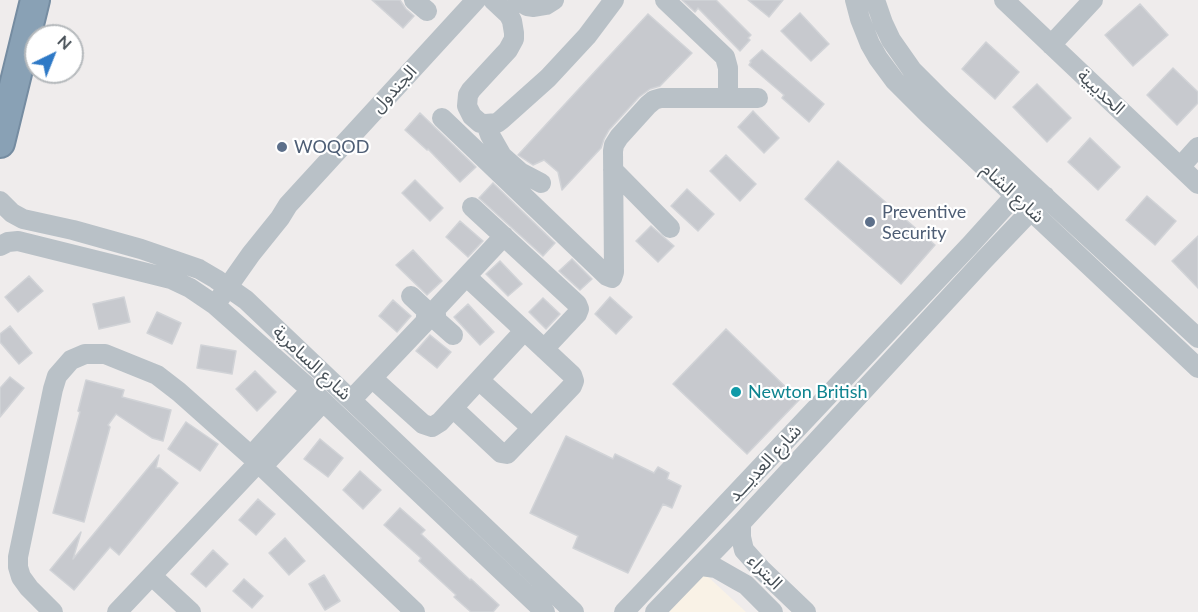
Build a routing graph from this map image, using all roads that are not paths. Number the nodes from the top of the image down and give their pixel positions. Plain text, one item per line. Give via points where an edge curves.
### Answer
1 (16, 0) edge
2 (35, 0) edge
3 (476, 0) edge
4 (493, 0) edge
5 (518, 0) edge
6 (554, 0) edge
7 (614, 0) edge
8 (665, 0) edge
9 (855, 0) edge
10 (875, 0) edge
11 (1004, 0) edge
12 (1093, 0) edge
13 (1051, 45) junction
14 (0, 72) edge
15 (728, 98) junction
16 (758, 98) dead end
17 (442, 118) dead end
18 (486, 124) junction
19 (0, 143) edge
20 (1198, 147) edge
21 (1180, 167) junction
22 (613, 170) junction
23 (541, 183) dead end
24 (1198, 184) edge
25 (1022, 188) junction
26 (0, 201) edge
27 (1038, 203) junction
28 (472, 207) dead end
29 (670, 228) dead end
30 (504, 236) junction
31 (0, 246) edge
32 (467, 277) junction
33 (222, 283) junction
34 (411, 296) dead end
35 (210, 301) junction
36 (431, 315) junction
37 (524, 331) junction
38 (453, 335) dead end
39 (1198, 338) edge
40 (544, 349) junction
41 (1198, 368) edge
42 (372, 378) junction
43 (479, 380) junction
44 (317, 396) junction
45 (351, 400) junction
46 (453, 408) junction
47 (532, 428) junction
48 (257, 462) junction
49 (741, 523) junction
50 (701, 566) junction
51 (152, 576) junction
52 (53, 612) edge
53 (117, 612) edge
54 (190, 612) edge
55 (415, 612) edge
56 (545, 612) edge
57 (574, 612) edge
58 (624, 612) edge
59 (655, 612) edge
60 (774, 612) edge
61 (806, 612) edge

1 - 14 highway
2 - 19 highway
3 - 33 street, الجندول
4 - 18 street via 509,15 514,39 468,95 471,116
5 - 6 street via 534,7
7 - 18 street via 542,85 497,123
8 - 15 street via 725,57
9 - 25 street, شارع الشام via 867,39 886,69 922,107
10 - 25 street, شارع الشام via 891,40 912,70
11 - 13 street, الحديبية
12 - 13 street
13 - 21 street, الحديبية
15 - 16 street
15 - 22 street via 654,100 616,141
17 - 22 street via 609,278 614,273
18 - 23 street via 502,156
20 - 21 street
21 - 24 street, الحديبية
22 - 29 street
25 - 27 street, شارع الشام
25 - 58 street, شارع العديـــد
26 - 33 street, شارع السامرية via 23,219 141,249 199,269
27 - 39 street, شارع الشام
27 - 41 street, شارع الشام
27 - 49 street, شارع العديـــد
28 - 30 street
30 - 32 street
30 - 40 street via 579,306 577,314
31 - 35 street, شارع السامرية via 18,242 152,274 171,279
32 - 36 street
32 - 37 street
33 - 35 street, الجندول
33 - 45 street, شارع السامرية via 246,300
34 - 36 street
35 - 44 street, شارع السامرية
36 - 38 street
36 - 42 street
37 - 40 street
37 - 43 street
40 - 47 street via 574,381
42 - 45 street
42 - 46 street via 426,426 435,426
43 - 46 street
43 - 47 street
44 - 48 street
44 - 56 street, شارع السامرية
45 - 57 street, شارع السامرية
46 - 47 street via 503,454 509,453
48 - 51 street
48 - 52 street via 157,375 105,354 85,354 71,360 57,376 53,388 18,557 21,577
48 - 55 street
49 - 50 street, شارع العديـــد
49 - 61 street, البتراء via 744,550
50 - 59 street, شارع العديـــد
50 - 60 street, البتراء via 716,568 746,585
51 - 53 street
51 - 54 street

